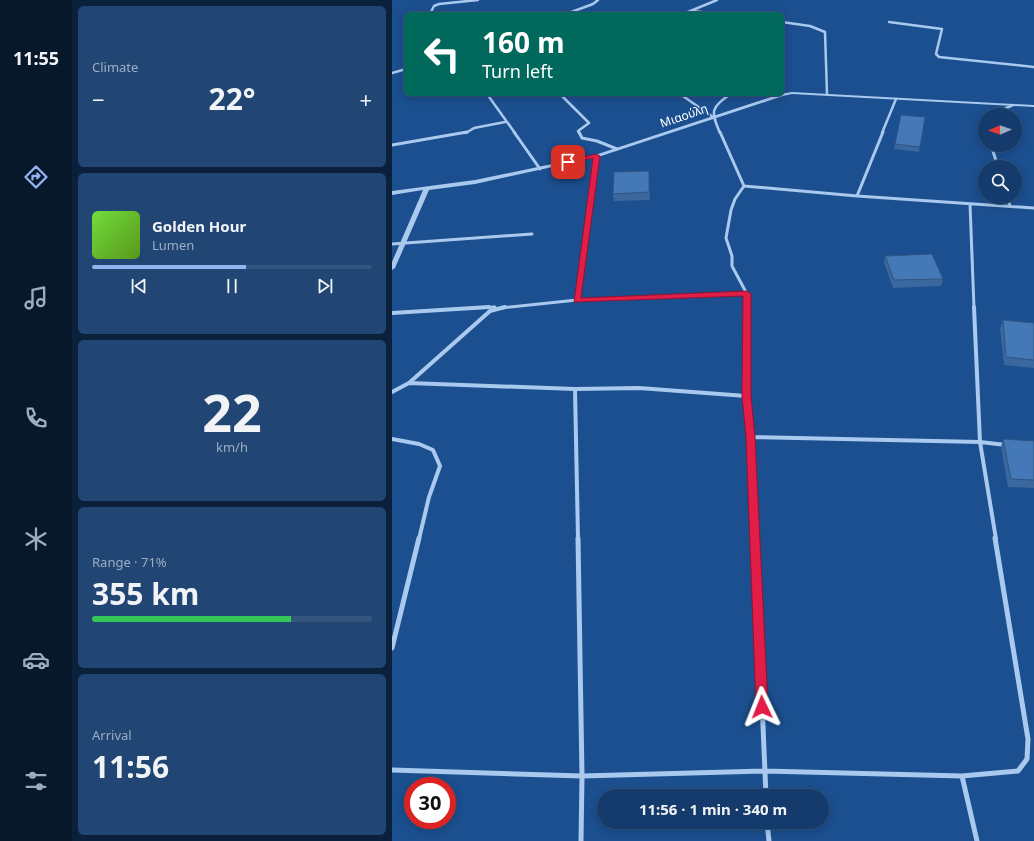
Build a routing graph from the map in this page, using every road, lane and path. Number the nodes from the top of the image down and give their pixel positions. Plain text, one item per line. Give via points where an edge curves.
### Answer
1 (478, 0) edge
2 (598, 0) edge
3 (718, 0) edge
4 (694, 11) junction
5 (431, 12) edge
6 (571, 12) edge
7 (690, 12) edge
8 (701, 12) edge
9 (784, 22) edge
10 (889, 22) dead end
11 (1034, 67) edge
12 (404, 70) edge
13 (392, 73) edge
14 (827, 94) junction
15 (784, 95) edge
16 (488, 96) edge
17 (562, 96) edge
18 (683, 96) edge
19 (728, 96) edge
20 (779, 96) edge
21 (896, 99) junction
22 (1013, 105) junction
23 (1034, 106) edge
24 (1006, 108) edge
25 (713, 117) junction
26 (505, 122) junction
27 (392, 145) edge
28 (617, 149) junction
29 (596, 156) junction
30 (540, 169) junction
31 (744, 186) junction
32 (427, 188) junction
33 (392, 192) edge
34 (857, 196) junction
35 (970, 204) junction
36 (1010, 206) joint
37 (1034, 208) edge
38 (532, 234) dead end
39 (392, 244) edge
40 (402, 244) junction
41 (392, 268) edge
42 (747, 294) junction
43 (577, 300) junction
44 (510, 306) junction
45 (392, 313) edge
46 (409, 383) junction
47 (575, 389) junction
48 (392, 392) edge
49 (746, 396) junction
50 (750, 437) junction
51 (392, 439) edge
52 (980, 442) junction
53 (1011, 445) edge
54 (392, 648) edge
55 (392, 770) edge
56 (765, 771) junction
57 (582, 776) junction
58 (962, 776) junction
59 (766, 789) edge
60 (768, 829) edge
61 (581, 841) edge
62 (768, 841) edge
63 (977, 841) edge

1 - 5 street via 439,4 434,6
2 - 6 street
3 - 4 street
4 - 7 street
4 - 8 street
9 - 14 street via 820,28 825,32
10 - 11 street via 942,29 936,54 939,57
12 - 13 street
14 - 15 street, Μιαούλη
14 - 21 street, Μιαούλη
16 - 26 street
17 - 28 street via 589,124 578,131 582,138
18 - 25 street
19 - 25 street via 713,108
20 - 25 street, Μιαούλη
21 - 22 street, Μιαούλη
21 - 34 street
22 - 23 street, Μιαούλη
22 - 24 street
25 - 28 street, Μιαούλη
25 - 31 street
26 - 27 street via 474,128 465,134 447,138
26 - 30 street
28 - 29 street, Μιαούλη
29 - 30 street, Μιαούλη
29 - 43 street
30 - 32 street, Μιαούλη via 475,182
31 - 34 street
31 - 42 street via 731,210 726,238 732,256 732,266
32 - 33 street, Μιαούλη
32 - 40 street
34 - 35 street
35 - 36 street
35 - 52 street
36 - 37 street
38 - 40 street
39 - 40 street
40 - 41 street
42 - 43 street
42 - 49 street
43 - 44 street
44 - 45 street
44 - 46 street via 490,311
46 - 47 street
46 - 48 street
47 - 49 street via 639,388
47 - 57 street
49 - 50 street
50 - 52 street
50 - 56 street
51 - 54 street via 419,444 433,450 440,466 429,497
52 - 53 street
52 - 58 street via 1028,739 1027,759 1018,771
55 - 57 street
56 - 57 street
56 - 58 street
56 - 59 street
57 - 61 street
58 - 63 street
60 - 62 street

